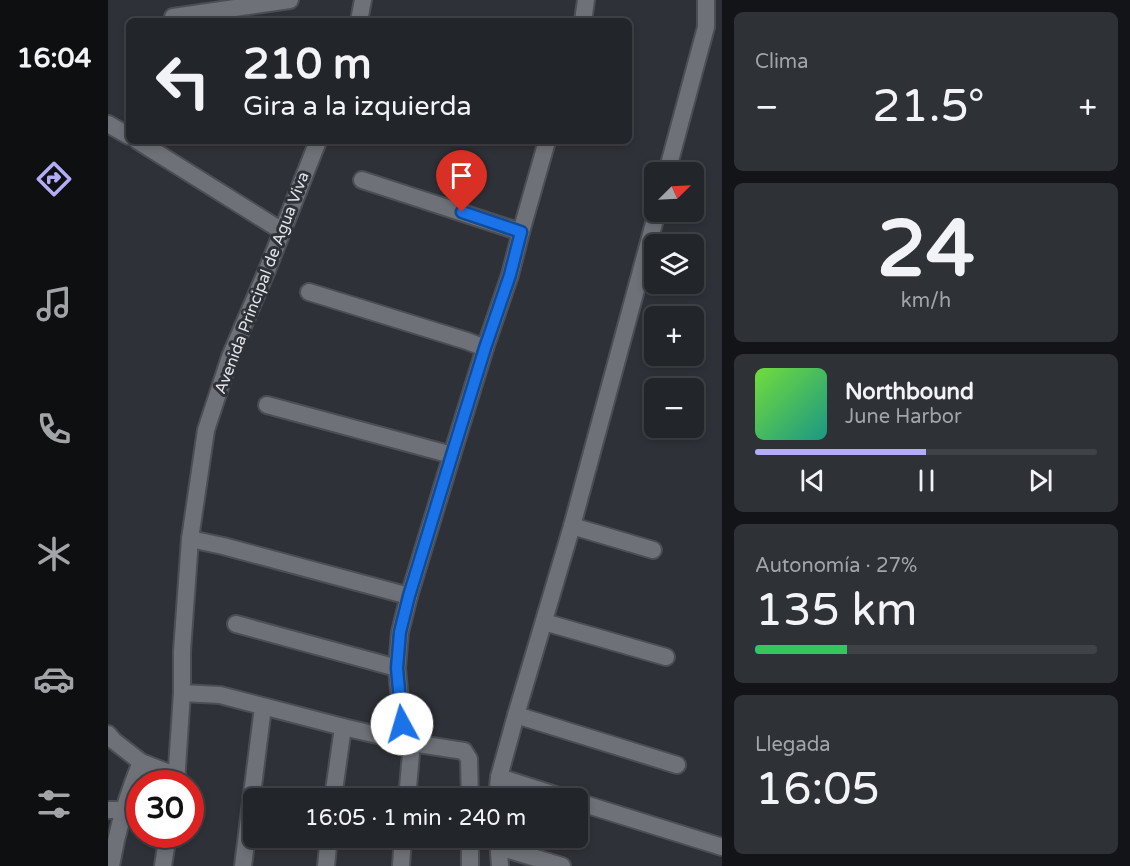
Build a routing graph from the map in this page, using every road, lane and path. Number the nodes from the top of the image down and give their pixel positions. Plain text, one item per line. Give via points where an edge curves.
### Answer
1 (290, 0) edge
2 (363, 0) edge
3 (586, 0) edge
4 (706, 0) edge
5 (173, 17) dead end
6 (360, 18) edge
7 (583, 18) edge
8 (108, 124) edge
9 (126, 134) edge
10 (143, 144) edge
11 (317, 144) edge
12 (547, 144) edge
13 (670, 162) edge
14 (362, 180) dead end
15 (654, 222) edge
16 (282, 231) junction
17 (521, 232) junction
18 (309, 292) dead end
19 (485, 348) junction
20 (267, 405) dead end
21 (452, 455) junction
22 (572, 526) junction
23 (190, 539) junction
24 (652, 550) dead end
25 (409, 596) junction
26 (544, 622) junction
27 (236, 624) dead end
28 (666, 657) dead end
29 (397, 668) junction
30 (182, 693) junction
31 (263, 706) junction
32 (516, 715) junction
33 (402, 724) dead end
34 (343, 727) junction
35 (108, 734) edge
36 (412, 743) junction
37 (141, 762) junction
38 (677, 765) dead end
39 (157, 770) edge
40 (177, 770) edge
41 (499, 777) junction
42 (334, 788) edge
43 (408, 788) edge
44 (470, 788) edge
45 (498, 788) edge
46 (534, 788) edge
47 (588, 805) edge
48 (116, 810) edge
49 (166, 848) edge
50 (328, 848) edge
51 (402, 848) edge
52 (470, 848) edge
53 (499, 848) edge
54 (515, 848) edge
55 (722, 848) edge
56 (111, 866) edge
57 (163, 866) edge
58 (243, 866) edge
59 (326, 866) edge
60 (401, 866) edge
61 (470, 866) edge
62 (500, 866) edge
63 (562, 866) edge

1 - 5 street
2 - 6 street
3 - 7 street
4 - 13 street via 706,27
8 - 9 street
10 - 16 street
11 - 16 street, Avenida Principal de Agua Viva
12 - 17 street
14 - 17 street
15 - 22 street
16 - 23 street, Avenida Principal de Agua Viva via 230,357 206,430
17 - 19 street
18 - 19 street
19 - 21 street
20 - 21 street
21 - 25 street
22 - 24 street
22 - 26 street
23 - 25 street
23 - 30 street, Avenida Principal de Agua Viva
25 - 29 street
26 - 28 street
26 - 32 street
27 - 29 street
29 - 33 street
30 - 31 street via 220,695
30 - 40 street, Avenida Principal de Agua Viva
31 - 34 street
31 - 58 street
32 - 38 street
32 - 41 street
34 - 36 street
34 - 42 street
35 - 37 street
36 - 43 street
36 - 44 street via 464,751 470,759
37 - 39 street
37 - 48 street via 129,792
41 - 45 street
41 - 46 street
47 - 55 street
48 - 56 street
49 - 57 street
50 - 59 street
51 - 60 street
52 - 61 street
53 - 62 street
54 - 63 street

